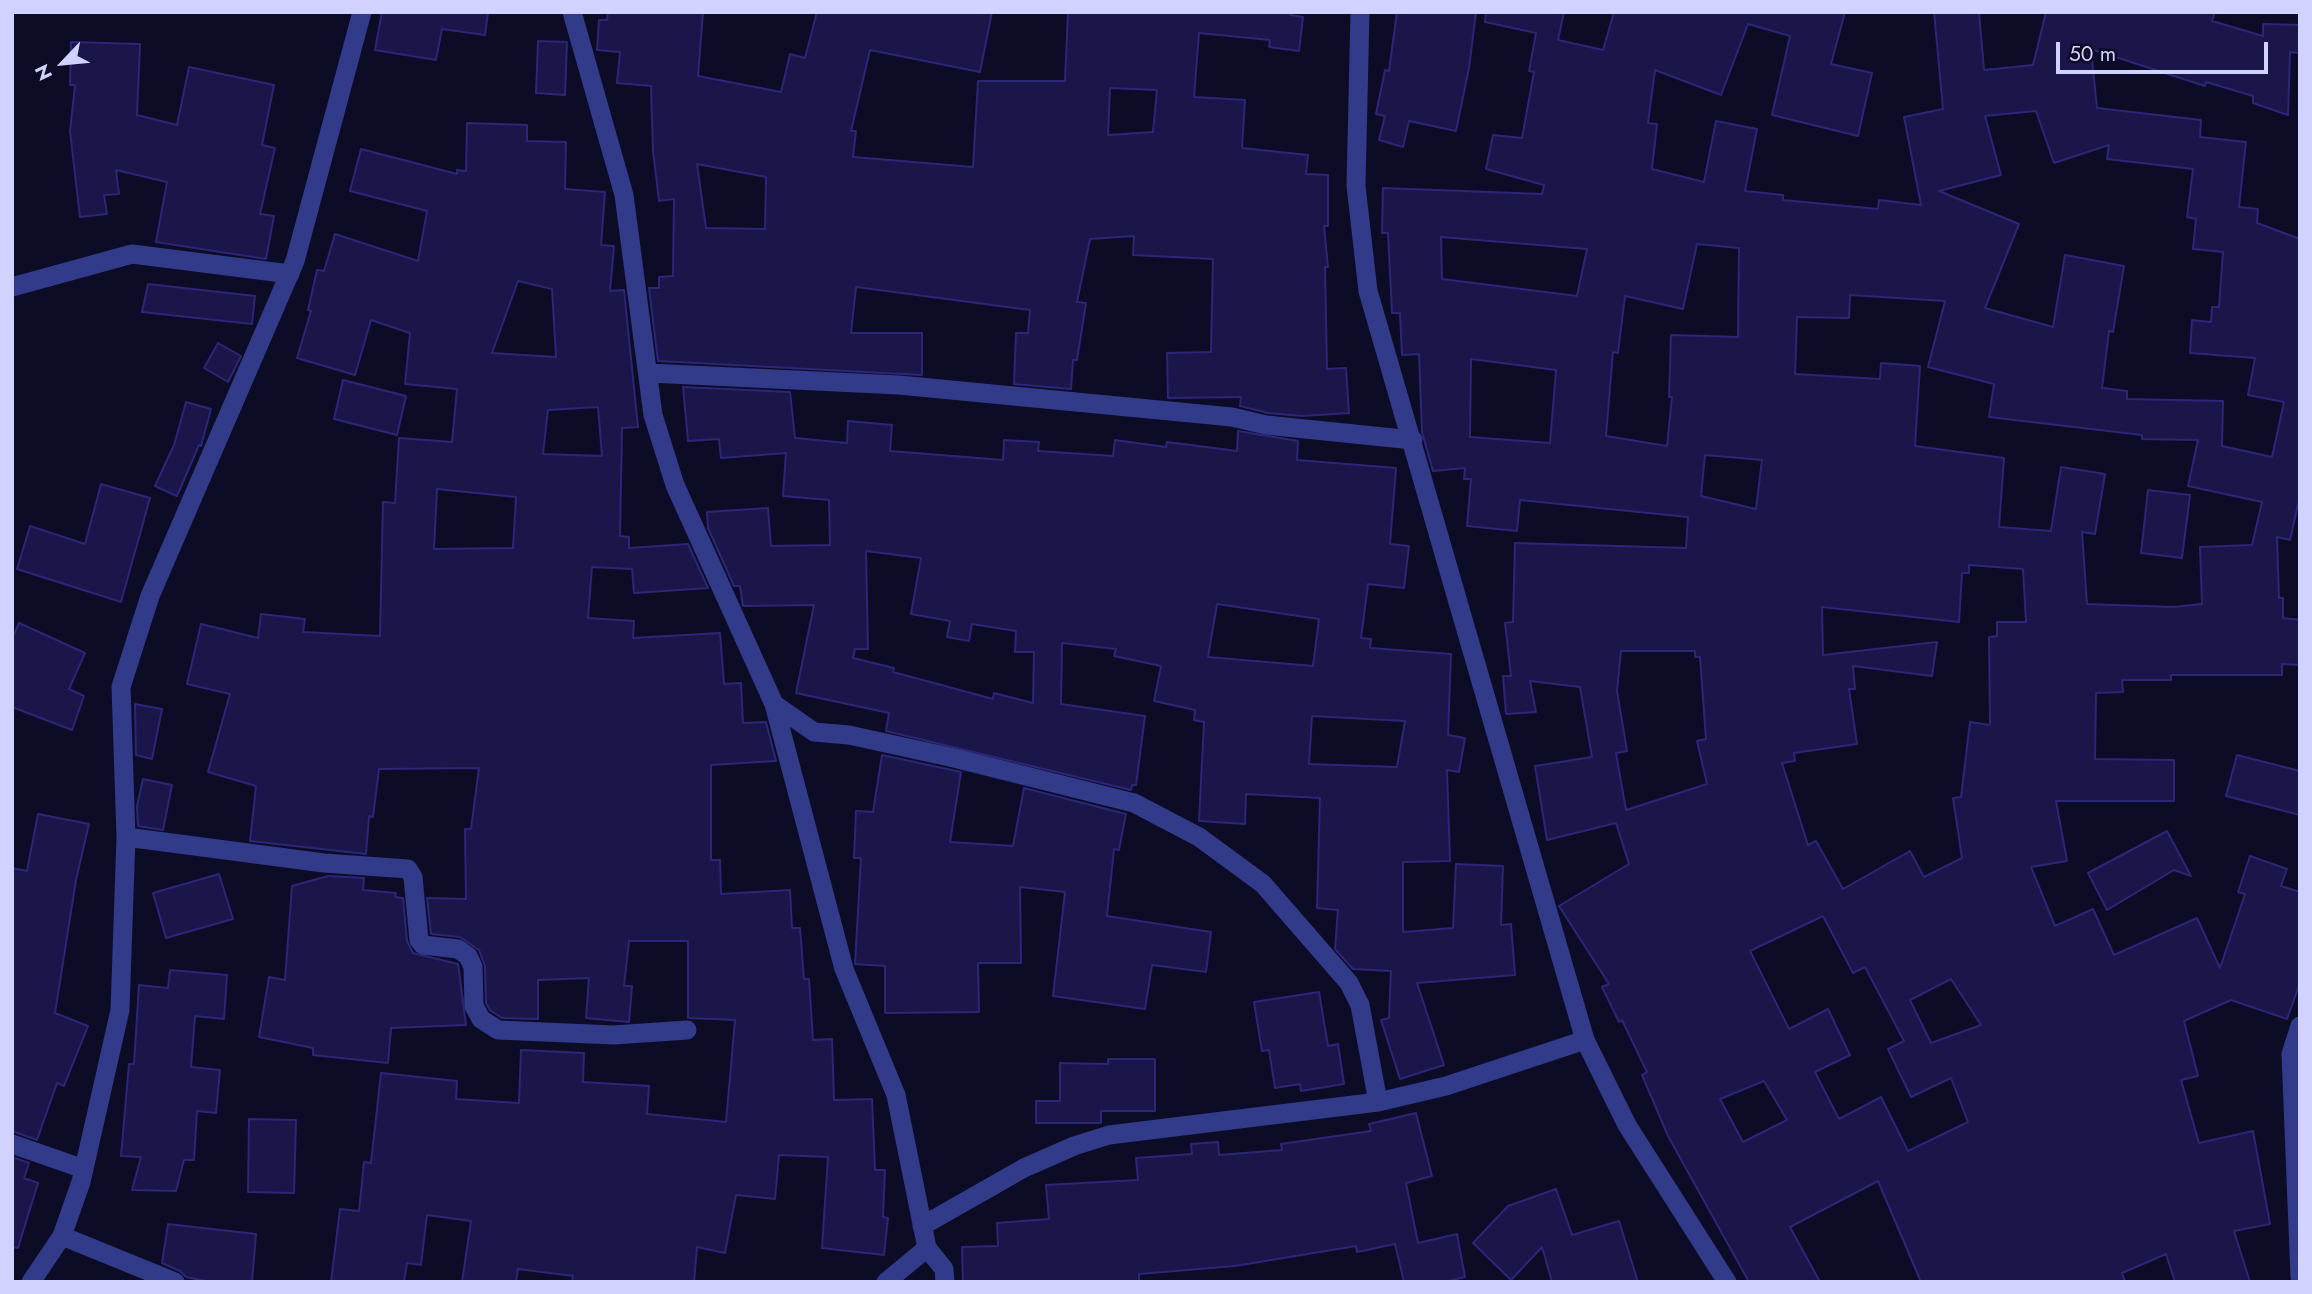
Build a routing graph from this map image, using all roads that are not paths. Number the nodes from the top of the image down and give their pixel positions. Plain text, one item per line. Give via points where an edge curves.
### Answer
1 (362, 12) edge
2 (572, 12) edge
3 (1360, 12) edge
4 (290, 274) junction
5 (12, 288) edge
6 (649, 373) junction
7 (1413, 440) junction
8 (774, 704) junction
9 (126, 837) junction
10 (2300, 1026) edge
11 (687, 1030) dead end
12 (1585, 1040) junction
13 (1378, 1102) junction
14 (12, 1144) edge
15 (84, 1169) junction
16 (2298, 1220) edge
17 (922, 1226) junction
18 (62, 1236) junction
19 (927, 1248) junction
20 (2300, 1277) edge
21 (31, 1282) edge
22 (174, 1282) edge
23 (886, 1282) edge
24 (946, 1282) edge
25 (1727, 1282) edge

1 - 4 street
2 - 6 street via 624,195
3 - 7 street via 1356,186 1368,291
4 - 5 street via 132,254
4 - 9 street via 150,597 121,687
6 - 7 street via 899,385 1232,417 1266,425
6 - 8 street via 653,415 675,485
7 - 12 street
8 - 13 street via 814,732 954,758 1134,803 1199,837 1263,884 1349,983 1360,1005
8 - 17 street via 844,969 897,1095
9 - 11 street via 324,863 408,869 414,877 419,940 458,949 468,956 473,967 474,1006 481,1019 498,1030 614,1035
9 - 15 street via 120,1010
10 - 16 street via 2291,1054
12 - 13 street via 1446,1086
12 - 25 street via 1627,1125
13 - 17 street via 1109,1135 1024,1168
14 - 15 street
15 - 18 street
16 - 20 street
17 - 19 street
18 - 21 street
18 - 22 street
19 - 23 street
19 - 24 street via 944,1269

